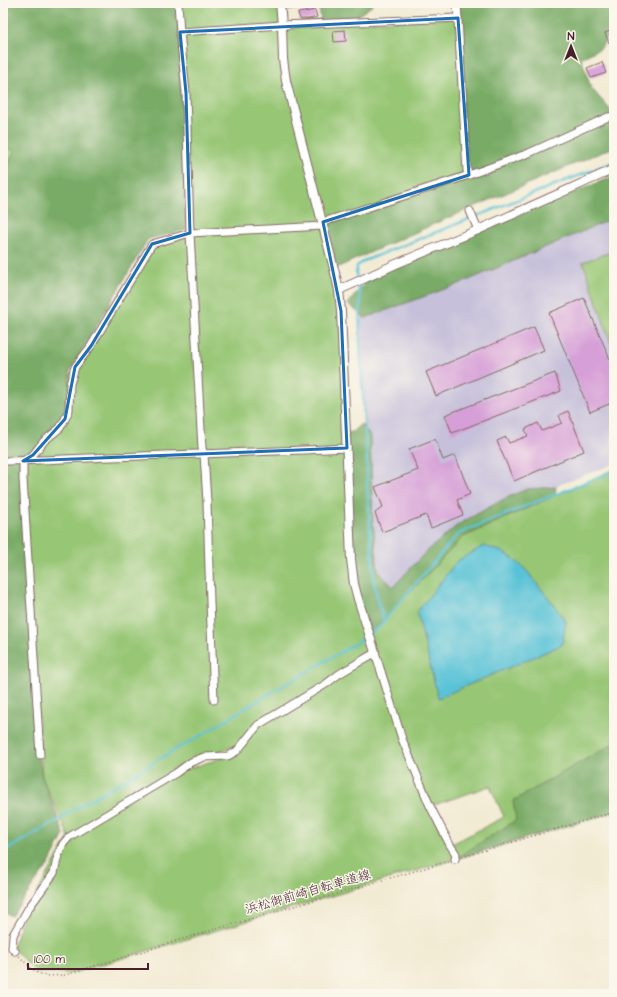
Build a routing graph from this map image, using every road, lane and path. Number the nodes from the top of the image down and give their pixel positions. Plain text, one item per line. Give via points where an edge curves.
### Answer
1 (178, 3) edge
2 (280, 3) edge
3 (457, 3) edge
4 (458, 18) junction
5 (282, 25) junction
6 (180, 32) junction
7 (614, 116) edge
8 (614, 170) edge
9 (468, 175) junction
10 (470, 211) dead end
11 (323, 224) junction
12 (478, 230) junction
13 (190, 233) junction
14 (339, 290) junction
15 (347, 448) junction
16 (204, 454) junction
17 (3, 461) edge
18 (23, 461) junction
19 (375, 652) junction
20 (214, 700) dead end
21 (40, 755) dead end
22 (614, 812) edge
23 (455, 859) junction
24 (15, 951) joint

1 - 6 street
2 - 5 street
3 - 4 street
4 - 5 street
4 - 9 street
5 - 6 street
5 - 11 street via 286,81
6 - 13 street via 186,93
7 - 9 street via 529,153
8 - 12 street
9 - 11 street
10 - 12 street
11 - 13 street
11 - 14 street
12 - 14 street
13 - 16 street via 201,440
13 - 18 street via 152,244 91,346 75,366 65,420 33,455
14 - 15 street
15 - 16 street
15 - 19 street via 354,584
16 - 18 street
16 - 20 street
17 - 18 street
18 - 21 street
19 - 23 street via 402,739 430,806 456,854
19 - 24 street via 258,725 237,751 228,756 204,757 191,762 69,837 63,844 54,873 13,935 12,948
22 - 23 path, 浜松御前崎自転車道線
23 - 24 path, 浜松御前崎自転車道線 via 65,975 47,976 36,972

